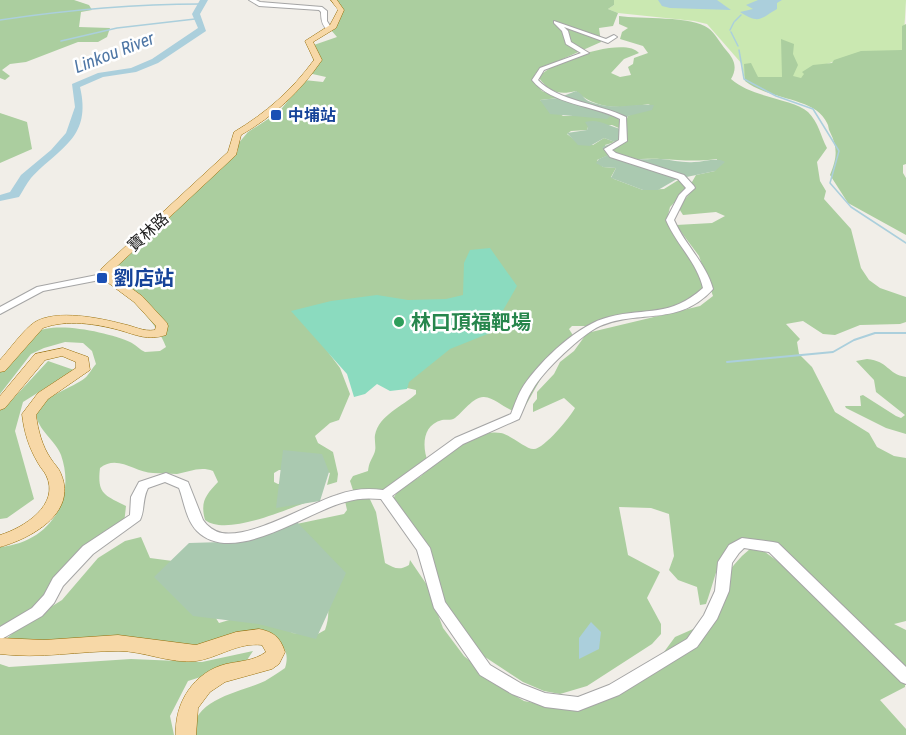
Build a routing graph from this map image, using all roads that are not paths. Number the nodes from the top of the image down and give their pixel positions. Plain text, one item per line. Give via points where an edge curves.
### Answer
1 (252, 0) edge
2 (335, 2) edge
3 (324, 11) junction
4 (329, 29) junction
5 (614, 37) dead end
6 (107, 276) junction
7 (0, 311) edge
8 (0, 368) edge
9 (0, 405) edge
10 (385, 495) junction
11 (0, 541) edge
12 (0, 634) edge
13 (0, 646) edge
14 (906, 677) edge
15 (186, 735) edge

1 - 3 street
2 - 3 street
2 - 4 main road, 寶林路 via 341,10
3 - 4 street
4 - 6 main road, 寶林路 via 309,41 318,60 303,81 272,113 237,135 233,153 111,264
5 - 10 street via 608,41 556,22 565,30 568,43 586,53 542,69 535,80 553,95 612,110 624,118 623,141 608,149 613,155 681,177 691,188 670,220 706,279 708,290 697,301 658,316 622,317 582,333 529,386 516,416 459,441
6 - 7 street via 40,289
6 - 8 main road via 153,312 162,326 161,332 142,336 112,326 48,321
9 - 11 main road via 40,357 63,352 83,360 83,370 43,396 29,414 31,435 55,476 55,496 46,517 22,535
10 - 12 street via 375,491 352,493 253,534 226,539 203,530 195,519 184,485 166,477 152,480 143,485 137,497 136,517 88,550 37,612
10 - 14 street via 423,548 439,604 486,670 545,700 578,704 614,690 692,643 710,619 722,591 725,562 742,543 773,547
13 - 15 main road via 42,650 119,643 196,653 247,639 265,638 272,642 276,650 269,662 219,675 197,693 188,706

